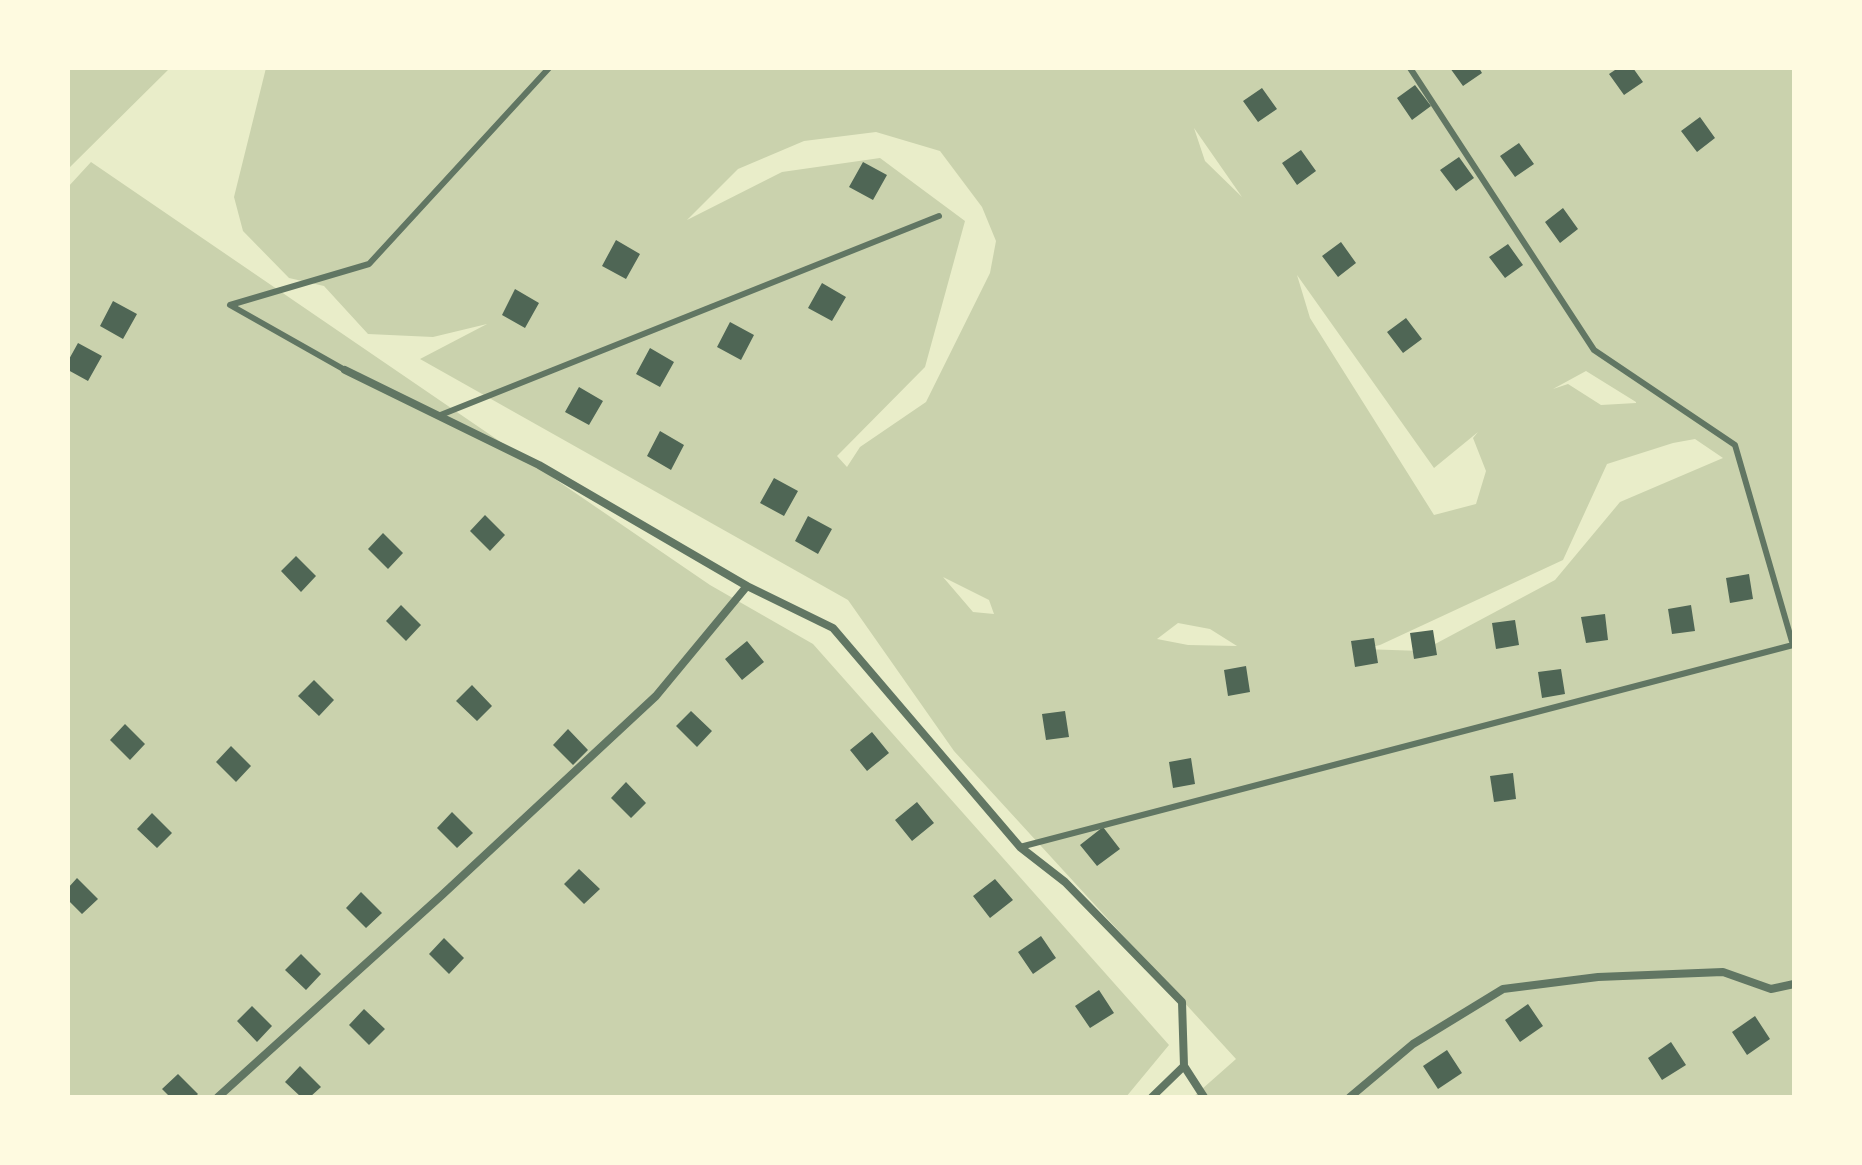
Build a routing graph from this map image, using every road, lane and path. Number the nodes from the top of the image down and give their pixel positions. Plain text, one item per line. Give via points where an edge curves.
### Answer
1 (549, 68) edge
2 (1410, 68) edge
3 (939, 216) dead end
4 (345, 370) joint
5 (438, 416) junction
6 (747, 586) junction
7 (1020, 847) junction
8 (1794, 984) edge
9 (1184, 1066) junction
10 (218, 1097) edge
11 (1152, 1097) edge
12 (1204, 1097) edge
13 (1350, 1097) edge

1 - 4 lane via 369,264 230,305
2 - 7 lane via 1594,350 1735,445 1793,645
3 - 5 lane
4 - 5 street
5 - 6 street via 539,465
6 - 7 street via 833,628
6 - 10 street via 656,696
7 - 9 street via 1065,882 1182,1002
8 - 13 street via 1771,989 1723,972 1598,977 1503,989 1413,1044
9 - 11 street
9 - 12 street

